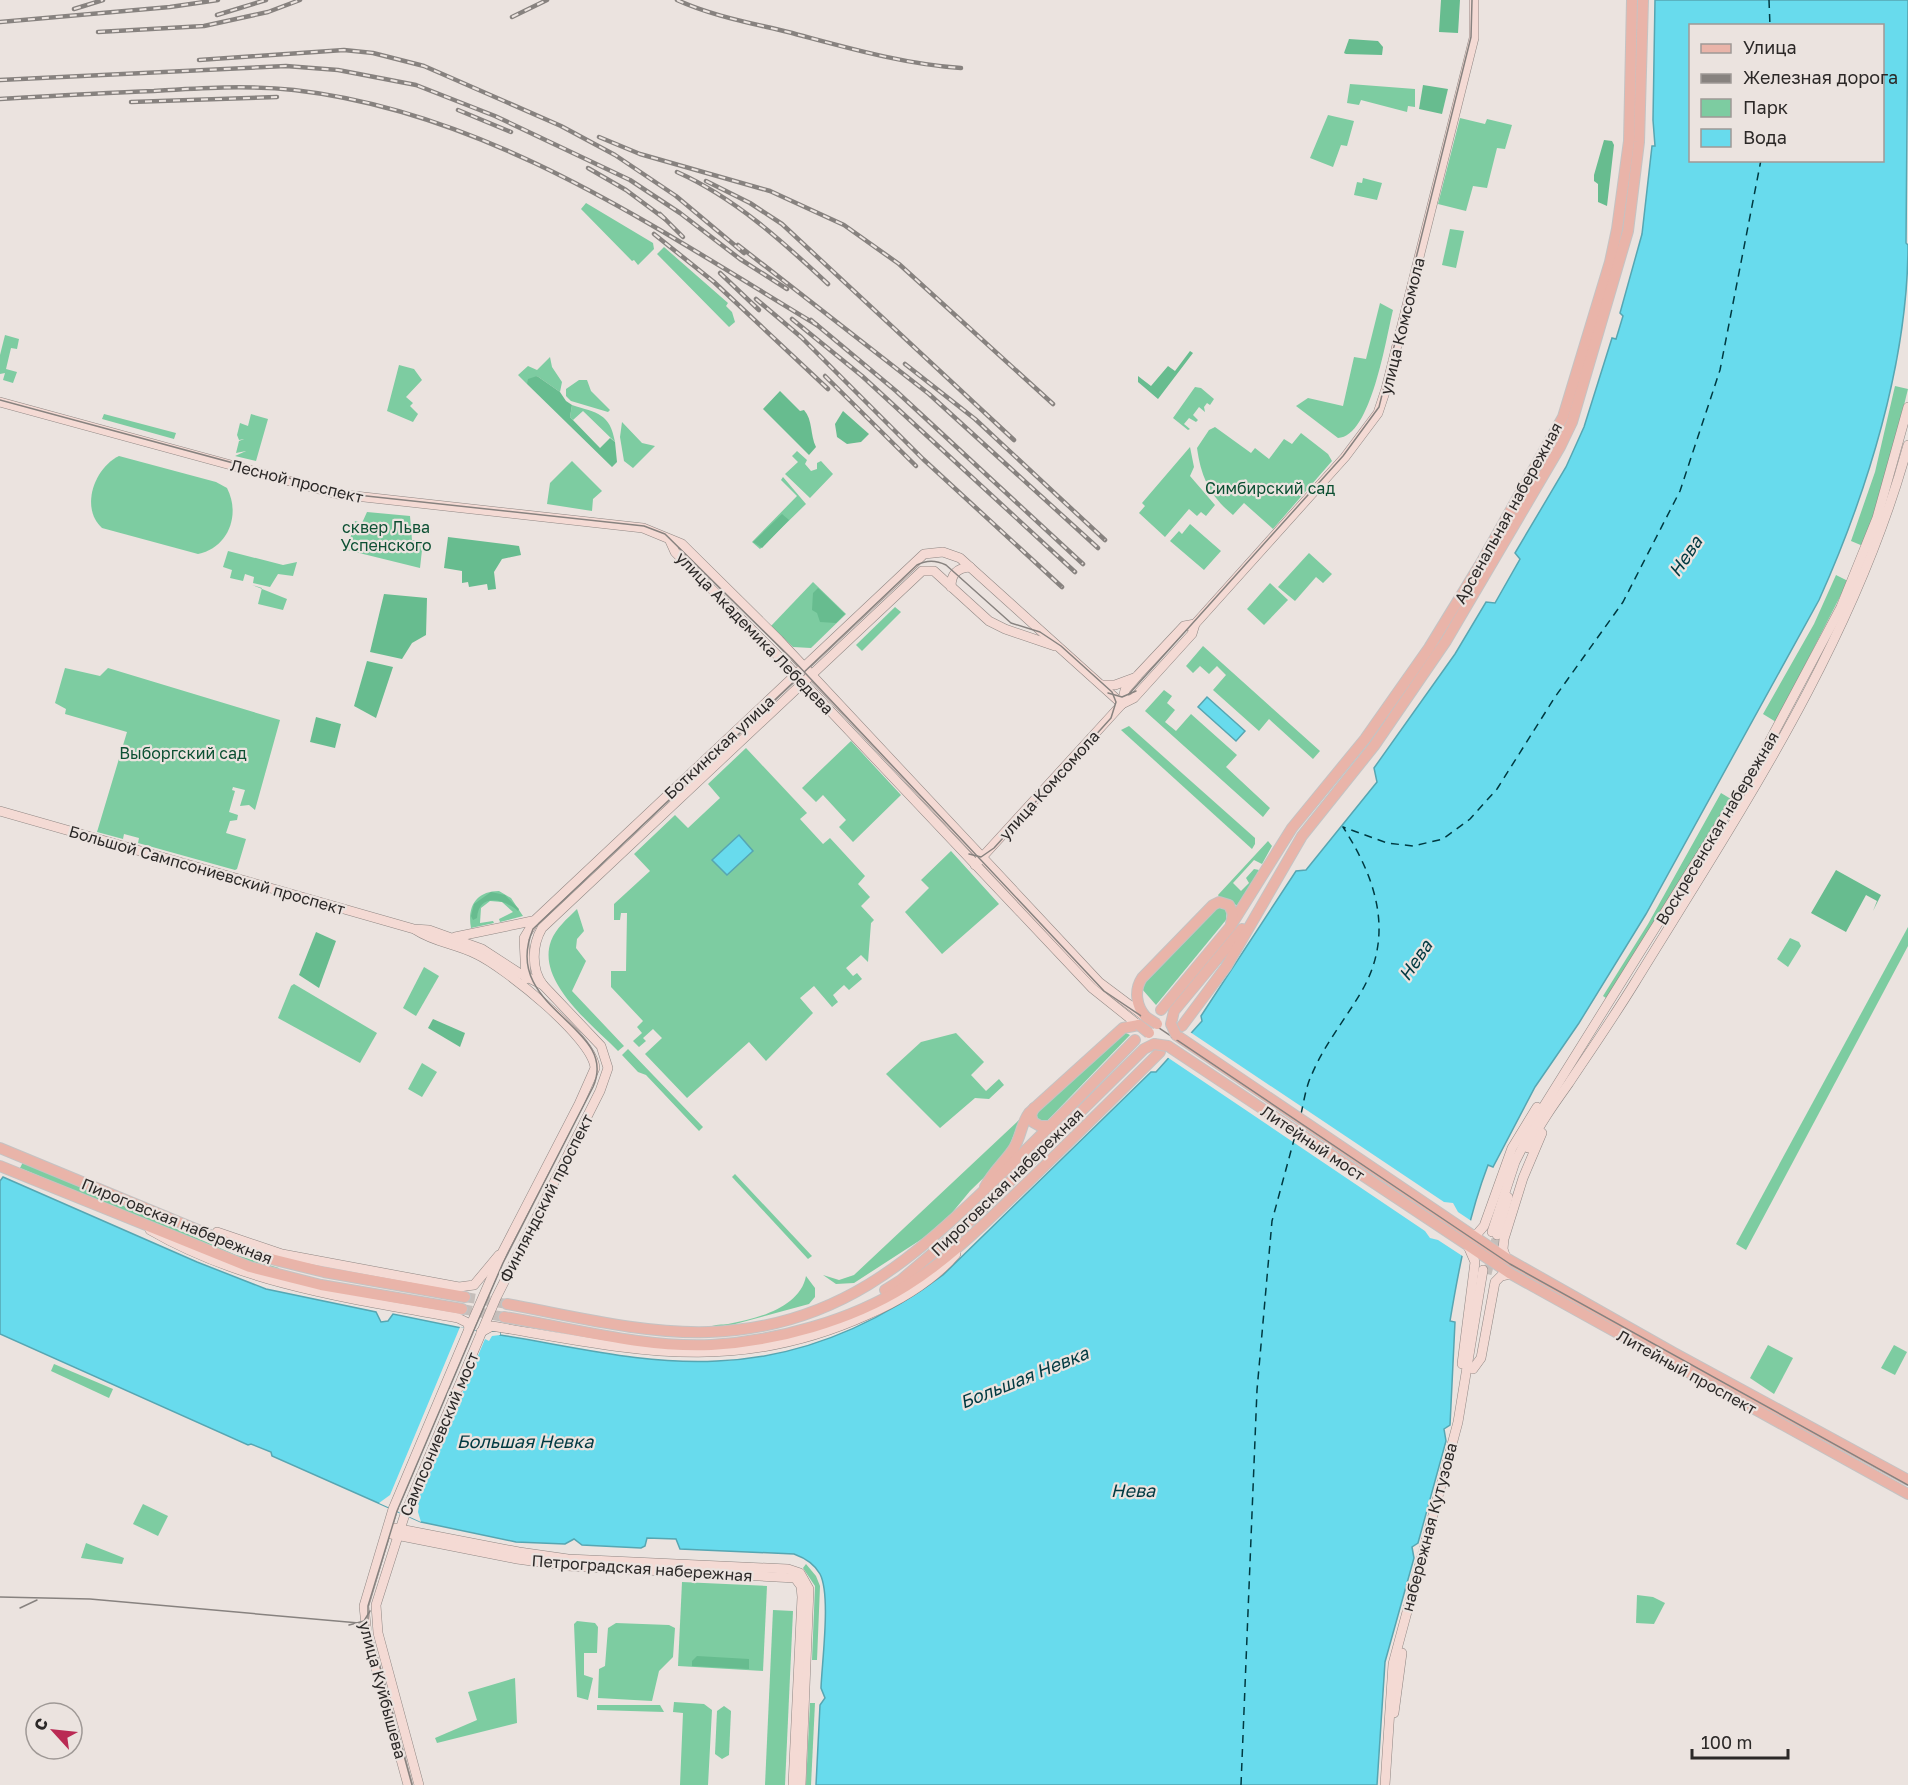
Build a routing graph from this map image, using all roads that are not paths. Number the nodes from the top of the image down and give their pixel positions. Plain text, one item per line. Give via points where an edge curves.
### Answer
1 (1474, 0) edge
2 (1632, 0) edge
3 (1643, 0) edge
4 (0, 402) edge
5 (1908, 407) edge
6 (1908, 445) edge
7 (670, 541) junction
8 (969, 567) junction
9 (951, 587) junction
10 (1019, 613) junction
11 (1195, 624) junction
12 (1005, 629) junction
13 (1060, 647) junction
14 (803, 667) junction
15 (796, 674) junction
16 (1138, 675) junction
17 (807, 679) junction
18 (1102, 685) junction
19 (1122, 704) junction
20 (0, 811) edge
21 (979, 862) junction
22 (1263, 903) junction
23 (535, 920) junction
24 (1230, 927) junction
25 (414, 929) junction
26 (452, 937) junction
27 (535, 968) junction
28 (525, 976) junction
29 (513, 978) junction
30 (543, 985) junction
31 (528, 988) junction
32 (1161, 1010) dead end
33 (1121, 1012) junction
34 (1141, 1020) junction
35 (1123, 1028) junction
36 (1164, 1035) junction
37 (1135, 1040) dead end
38 (1571, 1063) junction
39 (608, 1064) joint
40 (595, 1065) joint
41 (1570, 1080) junction
42 (1034, 1108) junction
43 (1052, 1126) junction
44 (0, 1148) edge
45 (0, 1166) edge
46 (982, 1192) junction
47 (146, 1210) junction
48 (139, 1224) junction
49 (1472, 1235) junction
50 (967, 1240) junction
51 (1468, 1246) junction
52 (503, 1251) junction
53 (1506, 1258) junction
54 (1511, 1274) junction
55 (465, 1297) tunnel mouth
56 (507, 1304) tunnel mouth
57 (462, 1309) tunnel mouth
58 (852, 1312) junction
59 (504, 1317) tunnel mouth
60 (469, 1329) junction
61 (482, 1332) junction
62 (1473, 1369) junction
63 (1462, 1406) junction
64 (1908, 1480) edge
65 (1908, 1494) edge
66 (387, 1529) junction
67 (398, 1532) junction
68 (794, 1574) junction
69 (408, 1785) edge
70 (419, 1785) edge
71 (793, 1785) edge
72 (801, 1785) edge
73 (1385, 1785) edge
74 (1391, 1785) edge

1 - 11 main road, улица Комсомола via 1472,46 1381,408 1345,457
2 - 24 main road, Арсенальная набережная via 1629,141 1617,229 1563,417 1450,616 1366,738 1292,828
3 - 22 main road, Арсенальная набережная via 1639,142 1628,231 1572,422 1446,641 1374,746 1302,836
4 - 7 main road, Лесной проспект via 338,494 643,528
5 - 38 main road, Воскресенская набережная via 1877,518 1840,607 1758,763
6 - 41 main road, Воскресенская набережная via 1875,550 1823,660 1755,785 1633,986
7 - 14 main road, улица Академика Лебедева via 682,544
7 - 15 main road, улица Академика Лебедева via 675,552
8 - 9 main road via 958,570
8 - 10 main road, Боткинская улица
8 - 14 main road, Боткинская улица via 951,554 924,554
9 - 12 main road via 989,621
9 - 17 main road, Боткинская улица via 934,571 922,571
10 - 12 main road via 1014,628
10 - 13 main road, Боткинская улица
11 - 16 main road, улица Комсомола via 1184,626
11 - 19 main road, улица Комсомола via 1192,634 1134,698
12 - 13 main road
13 - 18 main road, Боткинская улица
14 - 15 main road, Боткинская улица
14 - 17 main road, улица Академика Лебедева
15 - 17 main road, улица Академика Лебедева
15 - 23 main road, Боткинская улица
16 - 18 main road via 1123,684
16 - 19 main road, улица Комсомола via 1125,690
17 - 21 main road, улица Академика Лебедева
17 - 27 main road, Боткинская улица via 547,923 537,940
18 - 19 main road, Боткинская улица
19 - 21 main road, улица Комсомола
20 - 25 main road, Большой Сампсониевский проспект
21 - 33 main road, улица Академика Лебедева via 1092,988
21 - 34 main road, улица Академика Лебедева
22 - 36 main road, Арсенальная набережная via 1174,1011
22 - 36 main road, Арсенальная набережная via 1226,967
23 - 26 main road
23 - 28 main road via 524,938
24 - 32 main road, Арсенальная набережная
24 - 34 main road via 1233,914 1229,905 1219,902 1139,982 1137,1002
25 - 26 main road, Большой Сампсониевский проспект
25 - 29 main road, Большой Сампсониевский проспект via 474,953
26 - 28 main road, Большой Сампсониевский проспект via 482,949
27 - 28 main road
27 - 30 main road
28 - 29 main road
28 - 30 main road, Большой Сампсониевский проспект
28 - 31 main road
29 - 31 main road, Большой Сампсониевский проспект
30 - 39 main road, Большой Сампсониевский проспект via 601,1046
31 - 40 main road, Большой Сампсониевский проспект via 590,1052
33 - 34 main road, улица Академика Лебедева
33 - 35 main road
34 - 35 main road, Пироговская набережная
34 - 36 main road, улица Академика Лебедева, bridge
35 - 42 main road, Пироговская набережная
36 - 49 main road, Литейный мост
36 - 50 main road, Пироговская набережная
36 - 51 main road, Литейный мост
36 - 58 main road, Пироговская набережная via 1143,1049 965,1226 901,1280
37 - 43 main road, Пироговская набережная
38 - 41 main road, Воскресенская набережная via 1524,1141 1494,1233 1530,1143
38 - 49 main road via 1524,1126 1484,1226
39 - 61 main road, Финляндский проспект via 600,1091 513,1260
40 - 52 main road, Финляндский проспект via 589,1085
41 - 53 main road via 1523,1178 1504,1239
42 - 43 main road, Пироговская набережная via 1033,1122
42 - 46 main road via 1023,1122 1013,1150 993,1171
43 - 46 main road, Пироговская набережная
44 - 47 main road, Пироговская набережная
45 - 48 main road, Пироговская набережная
46 - 56 main road, Пироговская набережная via 935,1238 893,1271 838,1304 770,1326 672,1332
47 - 52 main road via 282,1254 459,1287 474,1285
47 - 55 main road, Пироговская набережная via 280,1262
48 - 57 main road, Пироговская набережная via 278,1275
48 - 60 main road via 176,1244 267,1281 458,1318 468,1323
49 - 53 main road, Литейный проспект
50 - 58 main road, Пироговская набережная via 906,1286
50 - 61 main road via 939,1271 880,1310 824,1333 767,1348 668,1354 492,1326
51 - 54 main road, Литейный проспект
51 - 63 main road via 1475,1262 1461,1373
52 - 60 main road, Финляндский проспект
53 - 64 main road, Литейный проспект
54 - 62 main road via 1495,1282 1482,1358
54 - 65 main road, Литейный проспект
58 - 59 main road, Пироговская набережная via 771,1337 710,1345 664,1343
60 - 66 main road, Сампсониевский мост
61 - 67 main road, Сампсониевский мост
62 - 63 main road, набережная Кутузова via 1485,1272
62 - 74 main road, набережная Кутузова via 1464,1424 1399,1665
63 - 73 main road, набережная Кутузова via 1393,1664
66 - 67 main road, Петроградская набережная
66 - 69 main road, улица Куйбышева via 363,1615
67 - 68 main road, Петроградская набережная via 517,1559 568,1566
67 - 70 main road, улица Куйбышева via 376,1605 376,1622
68 - 71 main road via 802,1593
68 - 72 main road via 805,1577 809,1589

